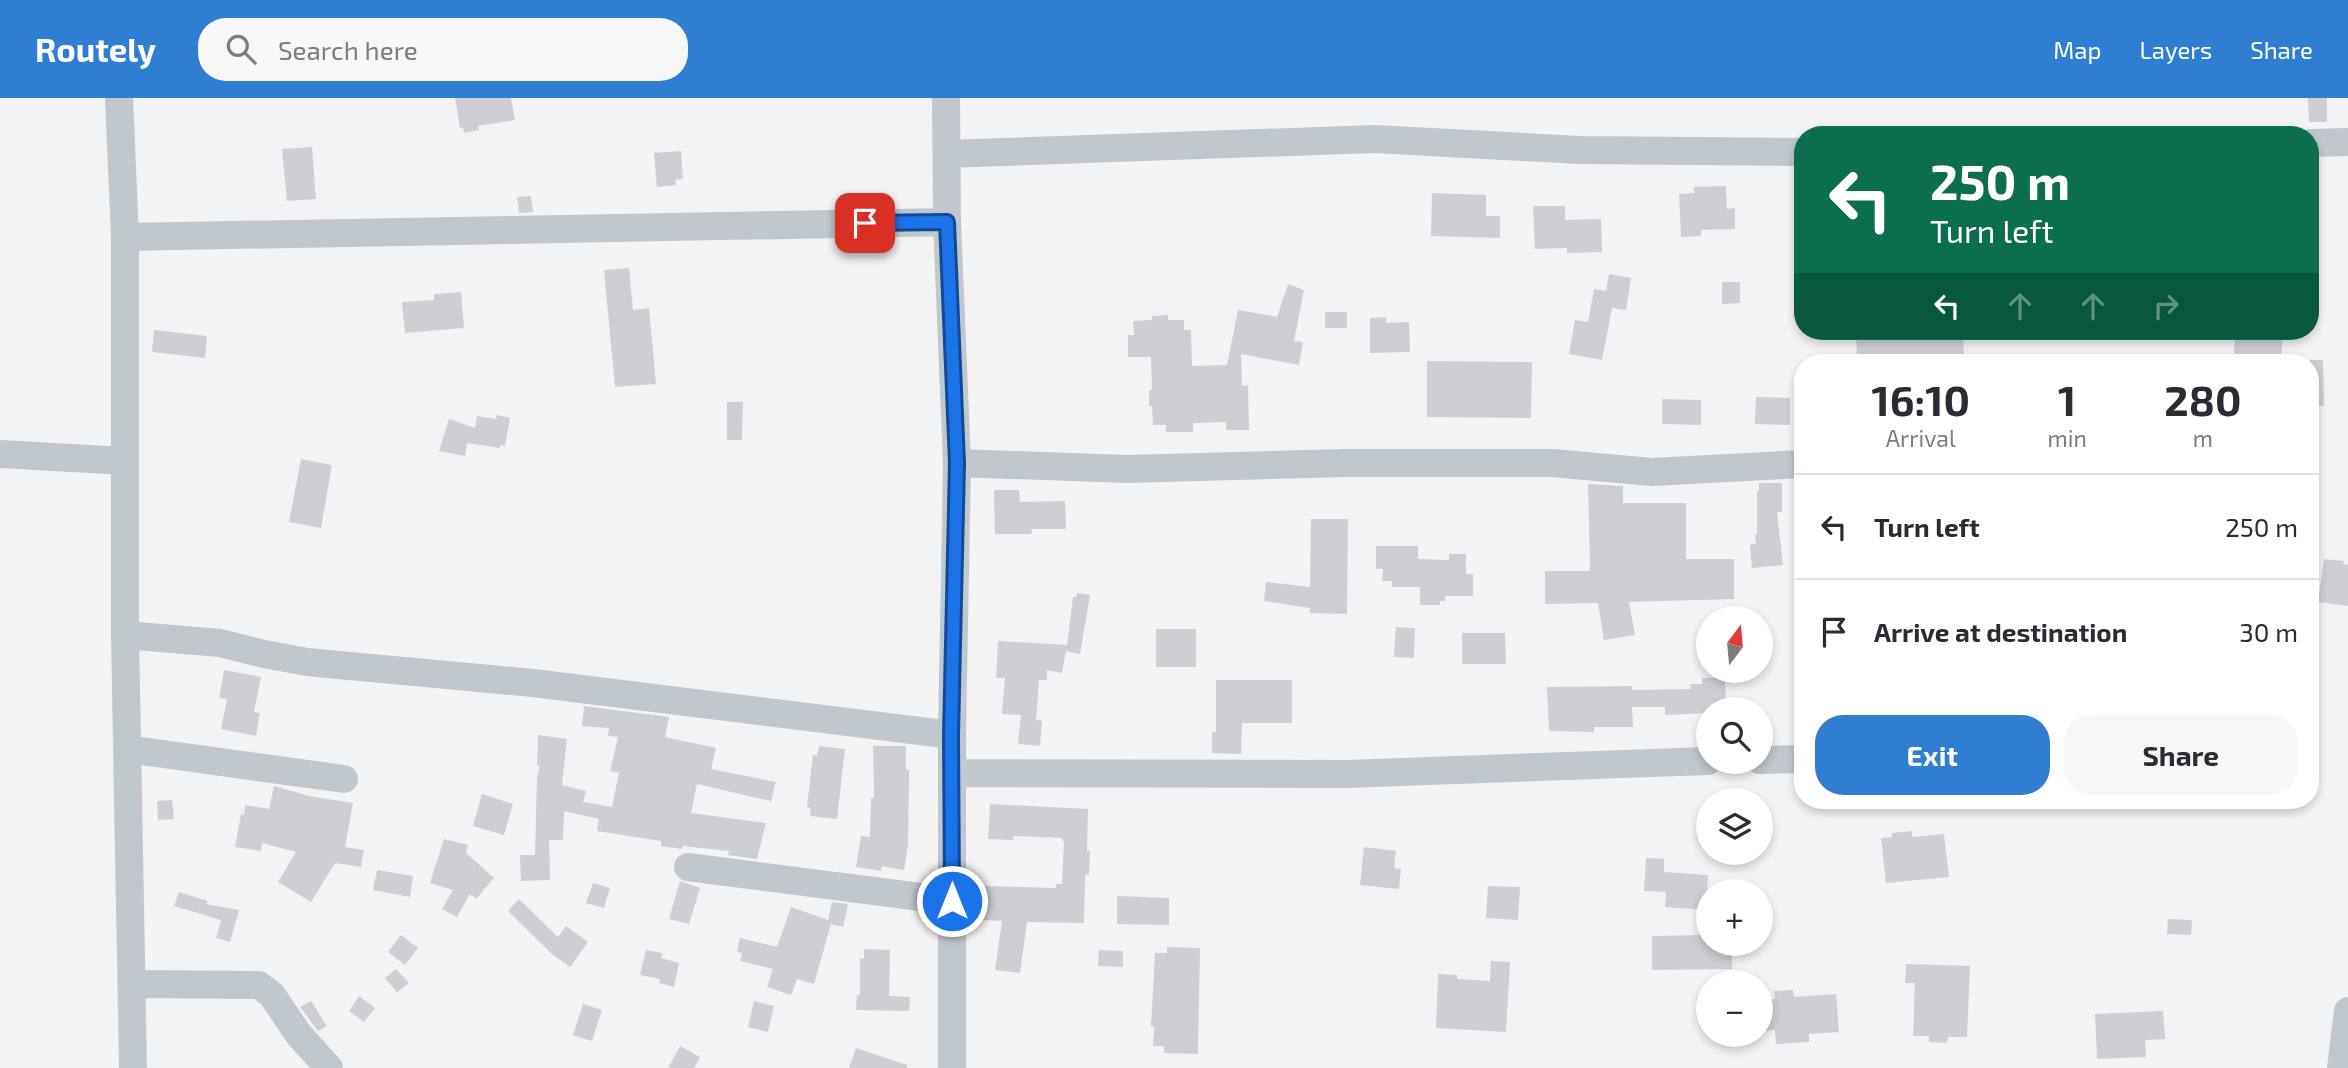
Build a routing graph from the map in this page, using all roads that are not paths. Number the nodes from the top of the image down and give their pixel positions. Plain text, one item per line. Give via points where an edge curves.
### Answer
1 (118, 98) edge
2 (946, 98) edge
3 (2348, 142) edge
4 (2319, 143) edge
5 (1794, 152) edge
6 (947, 154) junction
7 (947, 222) junction
8 (125, 237) junction
9 (0, 454) edge
10 (124, 461) junction
11 (957, 463) junction
12 (1794, 464) edge
13 (125, 635) junction
14 (951, 735) junction
15 (127, 749) junction
16 (1794, 759) edge
17 (1773, 760) edge
18 (1696, 761) edge
19 (953, 773) junction
20 (344, 779) dead end
21 (688, 867) dead end
22 (952, 901) junction
23 (132, 984) junction
24 (2348, 1011) edge
25 (133, 1068) edge
26 (329, 1068) edge
27 (952, 1068) edge
28 (2341, 1068) edge

1 - 8 street
2 - 6 street
3 - 4 street
5 - 6 street via 1579,150 1375,139
6 - 7 street
7 - 8 street
7 - 11 street
8 - 10 street
9 - 10 street
10 - 13 street
11 - 12 street via 1127,469 1552,463 1652,472
11 - 14 street
13 - 14 street via 220,643 307,662 533,683
13 - 15 street
14 - 19 street
15 - 20 street
15 - 23 street
16 - 17 street
18 - 19 street via 1346,774
19 - 22 street
21 - 22 street
22 - 27 street
23 - 25 street
23 - 26 street via 259,985
24 - 28 street

